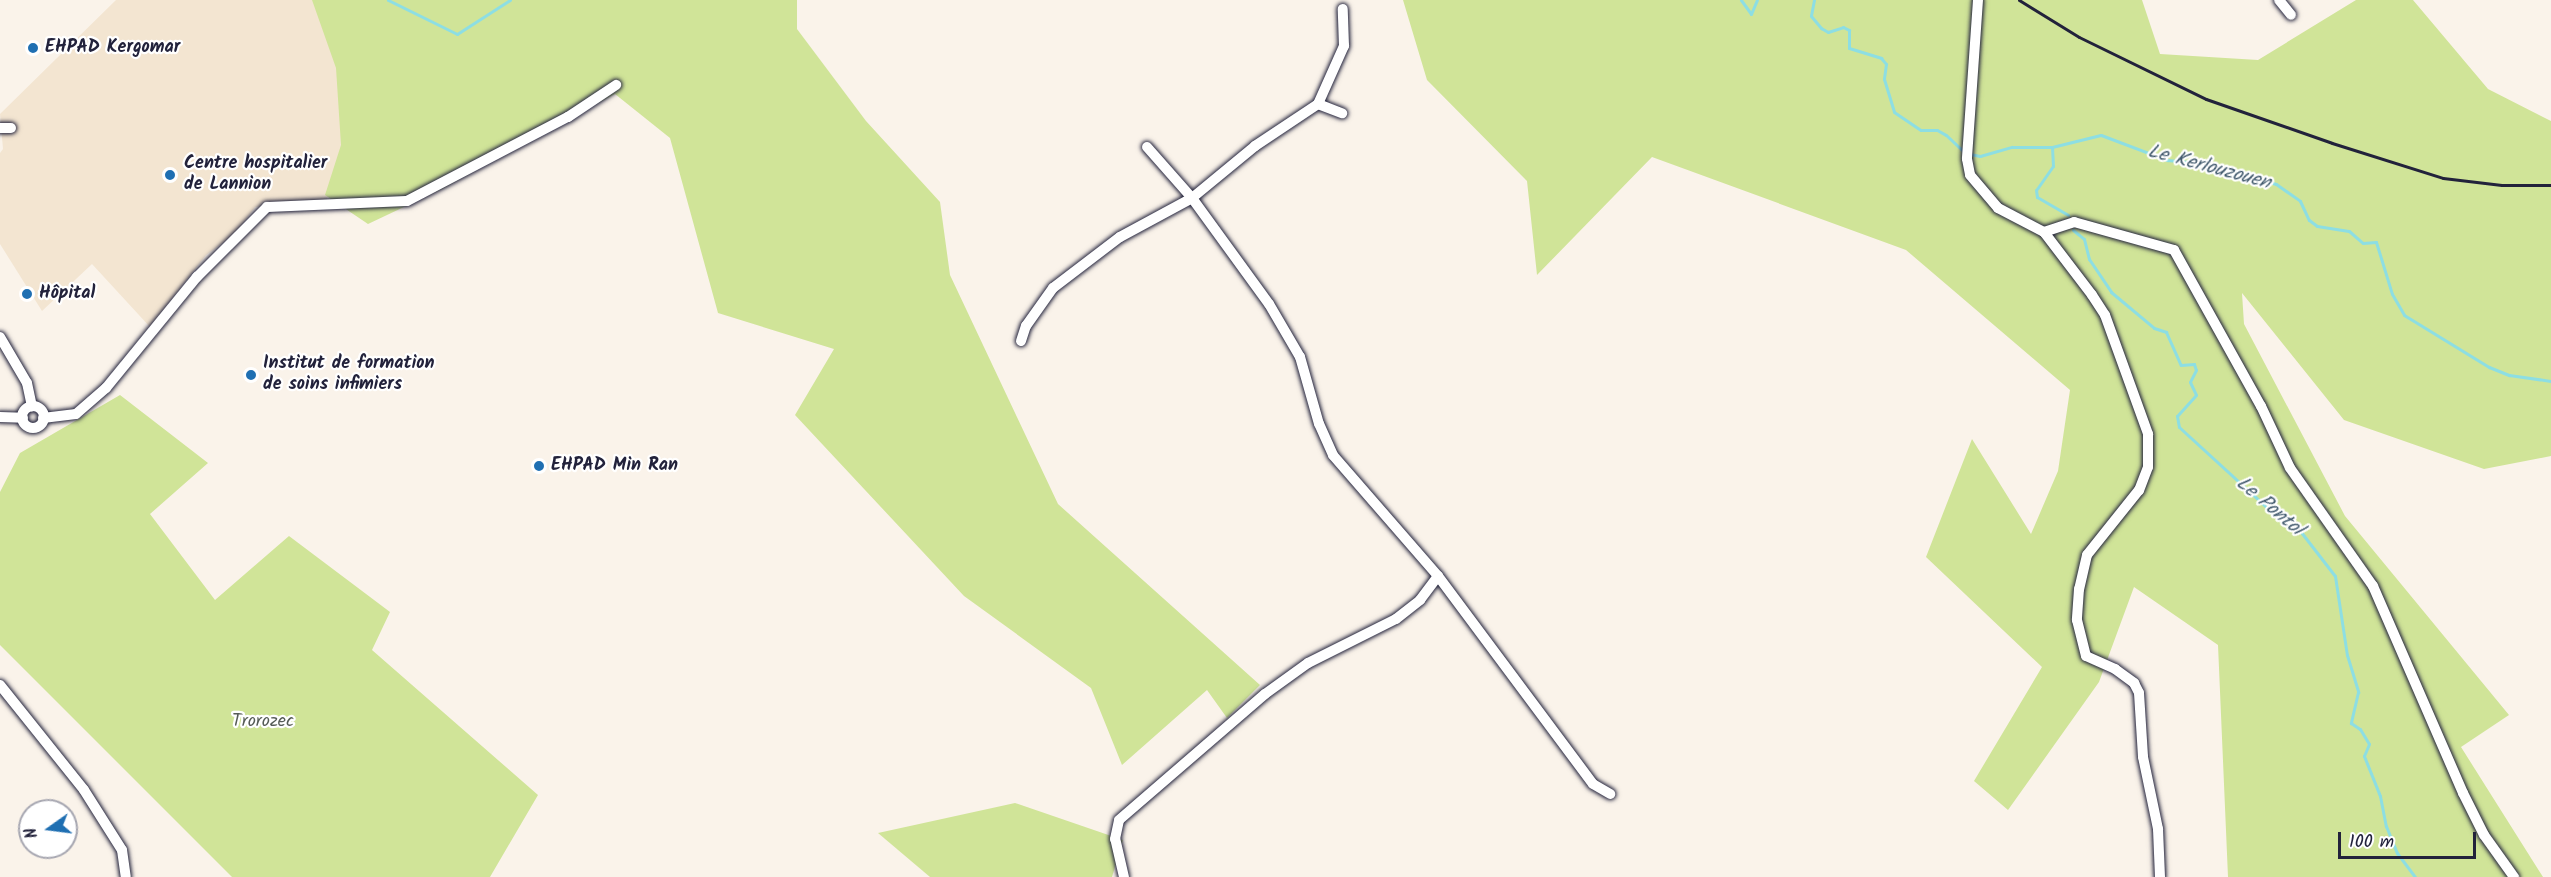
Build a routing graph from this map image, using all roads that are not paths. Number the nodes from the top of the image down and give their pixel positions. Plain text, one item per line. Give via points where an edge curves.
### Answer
1 (1978, 0) edge
2 (2278, 0) edge
3 (1343, 9) dead end
4 (2291, 15) dead end
5 (616, 85) dead end
6 (1318, 104) junction
7 (1342, 113) dead end
8 (1147, 147) dead end
9 (1192, 198) junction
10 (2044, 232) junction
11 (0, 337) edge
12 (1021, 341) dead end
13 (32, 406) junction
14 (0, 417) edge
15 (23, 418) junction
16 (44, 418) junction
17 (1438, 576) junction
18 (0, 685) edge
19 (1610, 794) dead end
20 (126, 877) edge
21 (1124, 877) edge
22 (2160, 877) edge
23 (2514, 877) edge

1 - 10 street via 1967,159 1977,186 1998,208
2 - 4 street
3 - 6 street via 1344,46
5 - 16 street via 568,117 408,201 267,207 197,277 106,388 76,414
6 - 7 street
6 - 9 street via 1255,146
8 - 9 street
9 - 12 street via 1120,237 1053,288 1026,326
9 - 17 street via 1269,304 1300,357 1318,424 1334,454
10 - 22 street via 2105,315 2150,446 2139,490 2087,555 2079,589 2078,620 2086,656 2115,669 2134,683 2139,693 2143,758 2158,829
10 - 23 street via 2074,222 2174,250 2261,406 2290,468 2373,586 2463,793 2484,835
11 - 13 street via 27,383
13 - 15 street via 25,410
13 - 16 street via 42,411
14 - 15 street
15 - 16 street via 32,427 40,425
17 - 19 street via 1593,784
17 - 21 street via 1420,600 1396,619 1308,663 1265,694 1119,820 1115,839
18 - 20 street via 84,790 122,850

